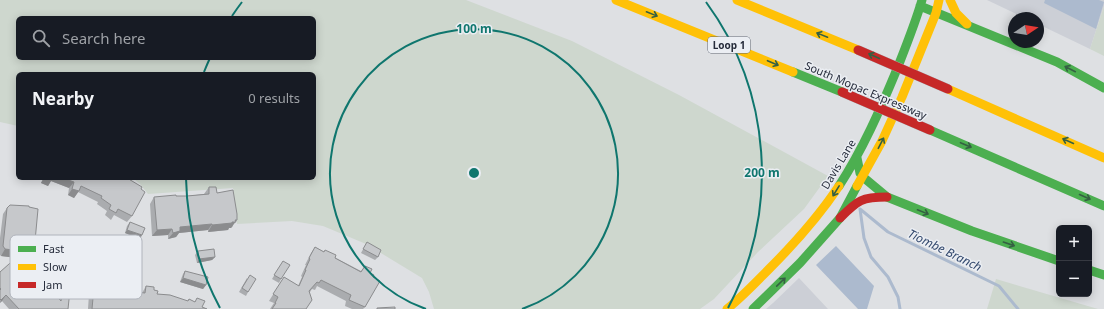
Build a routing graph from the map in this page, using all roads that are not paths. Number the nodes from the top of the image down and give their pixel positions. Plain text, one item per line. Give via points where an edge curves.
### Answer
1 (616, 0) edge
2 (736, 0) edge
3 (939, 0) edge
4 (950, 0) edge
5 (921, 3) edge
6 (936, 13) junction
7 (969, 26) junction
8 (1104, 88) edge
9 (856, 158) junction
10 (1104, 158) edge
11 (863, 177) junction
12 (887, 197) junction
13 (1104, 206) edge
14 (840, 218) junction
15 (1056, 259) edge
16 (1092, 271) edge
17 (1104, 275) edge
18 (727, 309) edge
19 (754, 309) edge

1 -> 13 main road, South Mopac Expressway / Loop 1, bridge via 842,92
10 -> 2 main road, bridge via 858,50
3 - 6 main road
4 - 7 main road via 956,13
5 - 6 main road
5 - 9 main road, Davis Lane via 888,90
6 - 7 main road
11 -> 6 main road via 902,97
8 -> 7 main road via 1057,62
9 - 11 main road
9 -> 18 main road, Davis Lane via 829,202 791,247
11 - 12 main road
11 - 14 main road
12 - 14 main road via 857,201
12 -> 15 main road via 972,231
19 -> 14 main road
16 - 17 main road

